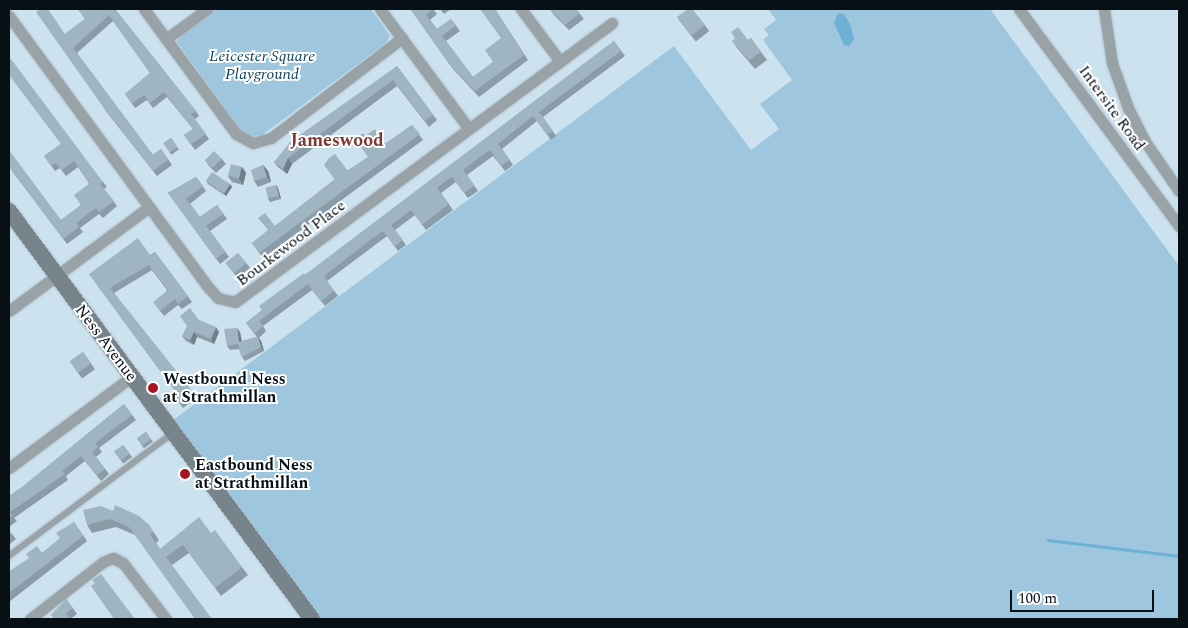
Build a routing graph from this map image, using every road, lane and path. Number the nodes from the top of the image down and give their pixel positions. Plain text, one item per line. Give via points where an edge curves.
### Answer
1 (12, 9) edge
2 (144, 9) edge
3 (207, 9) edge
4 (380, 9) edge
5 (521, 9) edge
6 (1019, 9) edge
7 (1104, 9) edge
8 (9, 11) edge
9 (9, 16) edge
10 (612, 22) dead end
11 (402, 38) junction
12 (166, 39) junction
13 (559, 60) junction
14 (469, 129) junction
15 (1179, 191) edge
16 (149, 206) junction
17 (9, 211) edge
18 (1179, 226) edge
19 (56, 276) junction
20 (9, 311) edge
21 (131, 377) junction
22 (173, 433) junction
23 (9, 468) edge
24 (9, 556) edge
25 (30, 619) edge
26 (166, 619) edge
27 (312, 619) edge

1 - 8 street
2 - 12 street
3 - 12 street
4 - 11 street
5 - 13 street
6 - 18 street, Intersite Road
7 - 15 street via 1112,62 1128,108 1146,143
9 - 16 street, Bourkewood Place
10 - 13 street, Bourkewood Place
11 - 12 street via 259,143 246,141 236,134
11 - 14 street
13 - 14 street, Bourkewood Place
14 - 16 street, Bourkewood Place via 235,302 214,294
16 - 19 street
17 - 19 main road, Ness Avenue
19 - 20 street
19 - 21 main road, Ness Avenue
21 - 22 main road, Ness Avenue
21 - 23 street
22 - 24 lane
22 - 27 main road, Ness Avenue
25 - 26 street via 103,562 113,558 123,562

